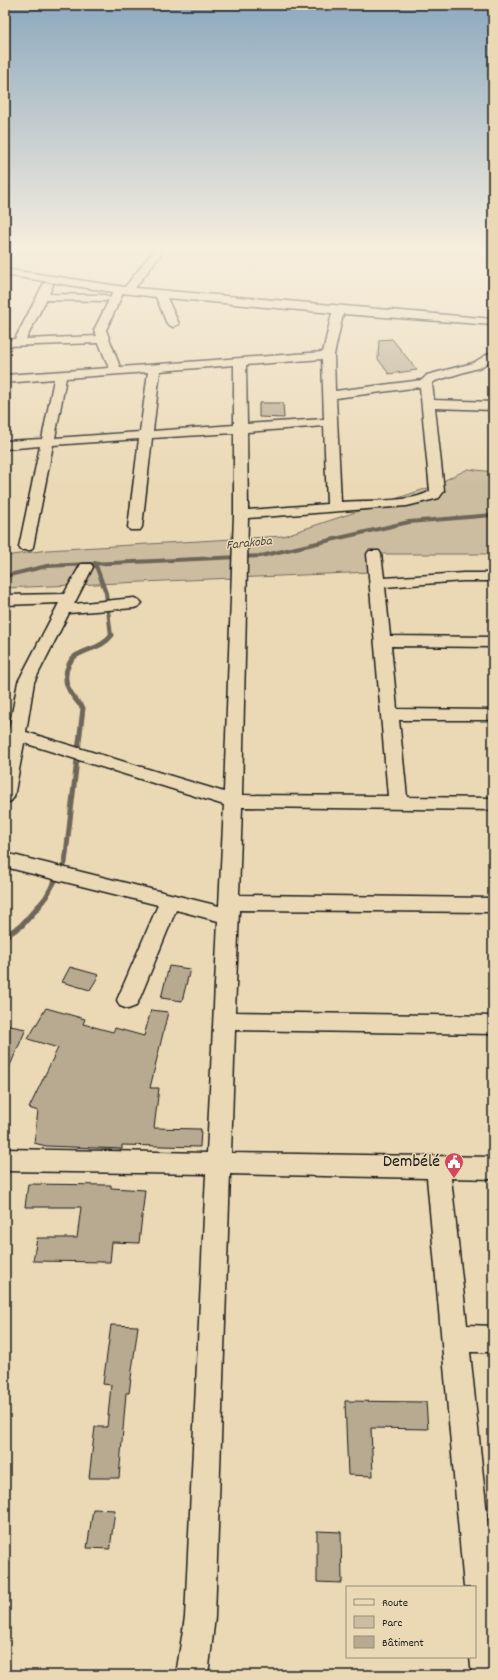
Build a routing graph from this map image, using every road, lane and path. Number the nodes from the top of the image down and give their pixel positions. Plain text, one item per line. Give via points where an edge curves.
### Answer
1 (26, 328) edge
2 (101, 328) edge
3 (334, 328) edge
4 (104, 339) junction
5 (19, 342) junction
6 (5, 343) edge
7 (493, 354) edge
8 (328, 355) junction
9 (240, 362) junction
10 (154, 368) junction
11 (116, 371) junction
12 (61, 375) junction
13 (5, 379) edge
14 (426, 383) junction
15 (329, 395) junction
16 (428, 404) junction
17 (493, 406) edge
18 (331, 422) junction
19 (240, 428) junction
20 (146, 435) junction
21 (47, 442) junction
22 (5, 445) edge
23 (334, 507) junction
24 (241, 514) junction
25 (135, 527) dead end
26 (26, 547) dead end
27 (374, 554) dead end
28 (86, 567) dead end
29 (493, 577) edge
30 (376, 583) junction
31 (5, 600) edge
32 (134, 603) dead end
33 (67, 604) junction
34 (382, 641) junction
35 (493, 642) edge
36 (389, 714) junction
37 (493, 715) edge
38 (11, 735) edge
39 (5, 797) edge
40 (233, 801) junction
41 (398, 803) junction
42 (493, 804) edge
43 (5, 860) edge
44 (169, 902) junction
45 (493, 905) edge
46 (229, 909) junction
47 (128, 1000) dead end
48 (224, 1021) junction
49 (493, 1025) edge
50 (5, 1160) edge
51 (218, 1163) junction
52 (438, 1167) junction
53 (493, 1168) edge
54 (454, 1338) junction
55 (493, 1339) edge
56 (485, 1558) edge
57 (192, 1675) edge
58 (488, 1675) edge

1 - 5 street
2 - 4 street
3 - 8 street
4 - 5 street
4 - 11 street
5 - 6 street
7 - 14 street via 477,365 431,378
8 - 9 street
8 - 15 street
9 - 10 street
9 - 19 street
10 - 11 street
10 - 20 street
11 - 12 street
12 - 13 street
12 - 21 street
14 - 15 street
14 - 16 street
15 - 18 street
16 - 17 street
16 - 23 street via 437,491 434,495 415,501
18 - 19 street
18 - 23 street
19 - 20 street
19 - 24 street
20 - 21 street
20 - 25 street
21 - 22 street
21 - 26 street
23 - 24 street via 292,513
24 - 40 street
27 - 30 street
28 - 33 street
29 - 30 street
30 - 34 street
31 - 33 street
32 - 33 street
33 - 38 street via 26,682
34 - 35 street
34 - 36 street
36 - 37 street
36 - 41 street
38 - 39 street
38 - 40 street
40 - 41 street
40 - 46 street
41 - 42 street
43 - 44 street
44 - 46 street
44 - 47 street
45 - 46 street
46 - 48 street
48 - 49 street
48 - 51 street
50 - 51 street
51 - 52 street
51 - 57 street via 200,1618
52 - 53 street
52 - 54 street
54 - 55 street
54 - 56 street
56 - 58 street

